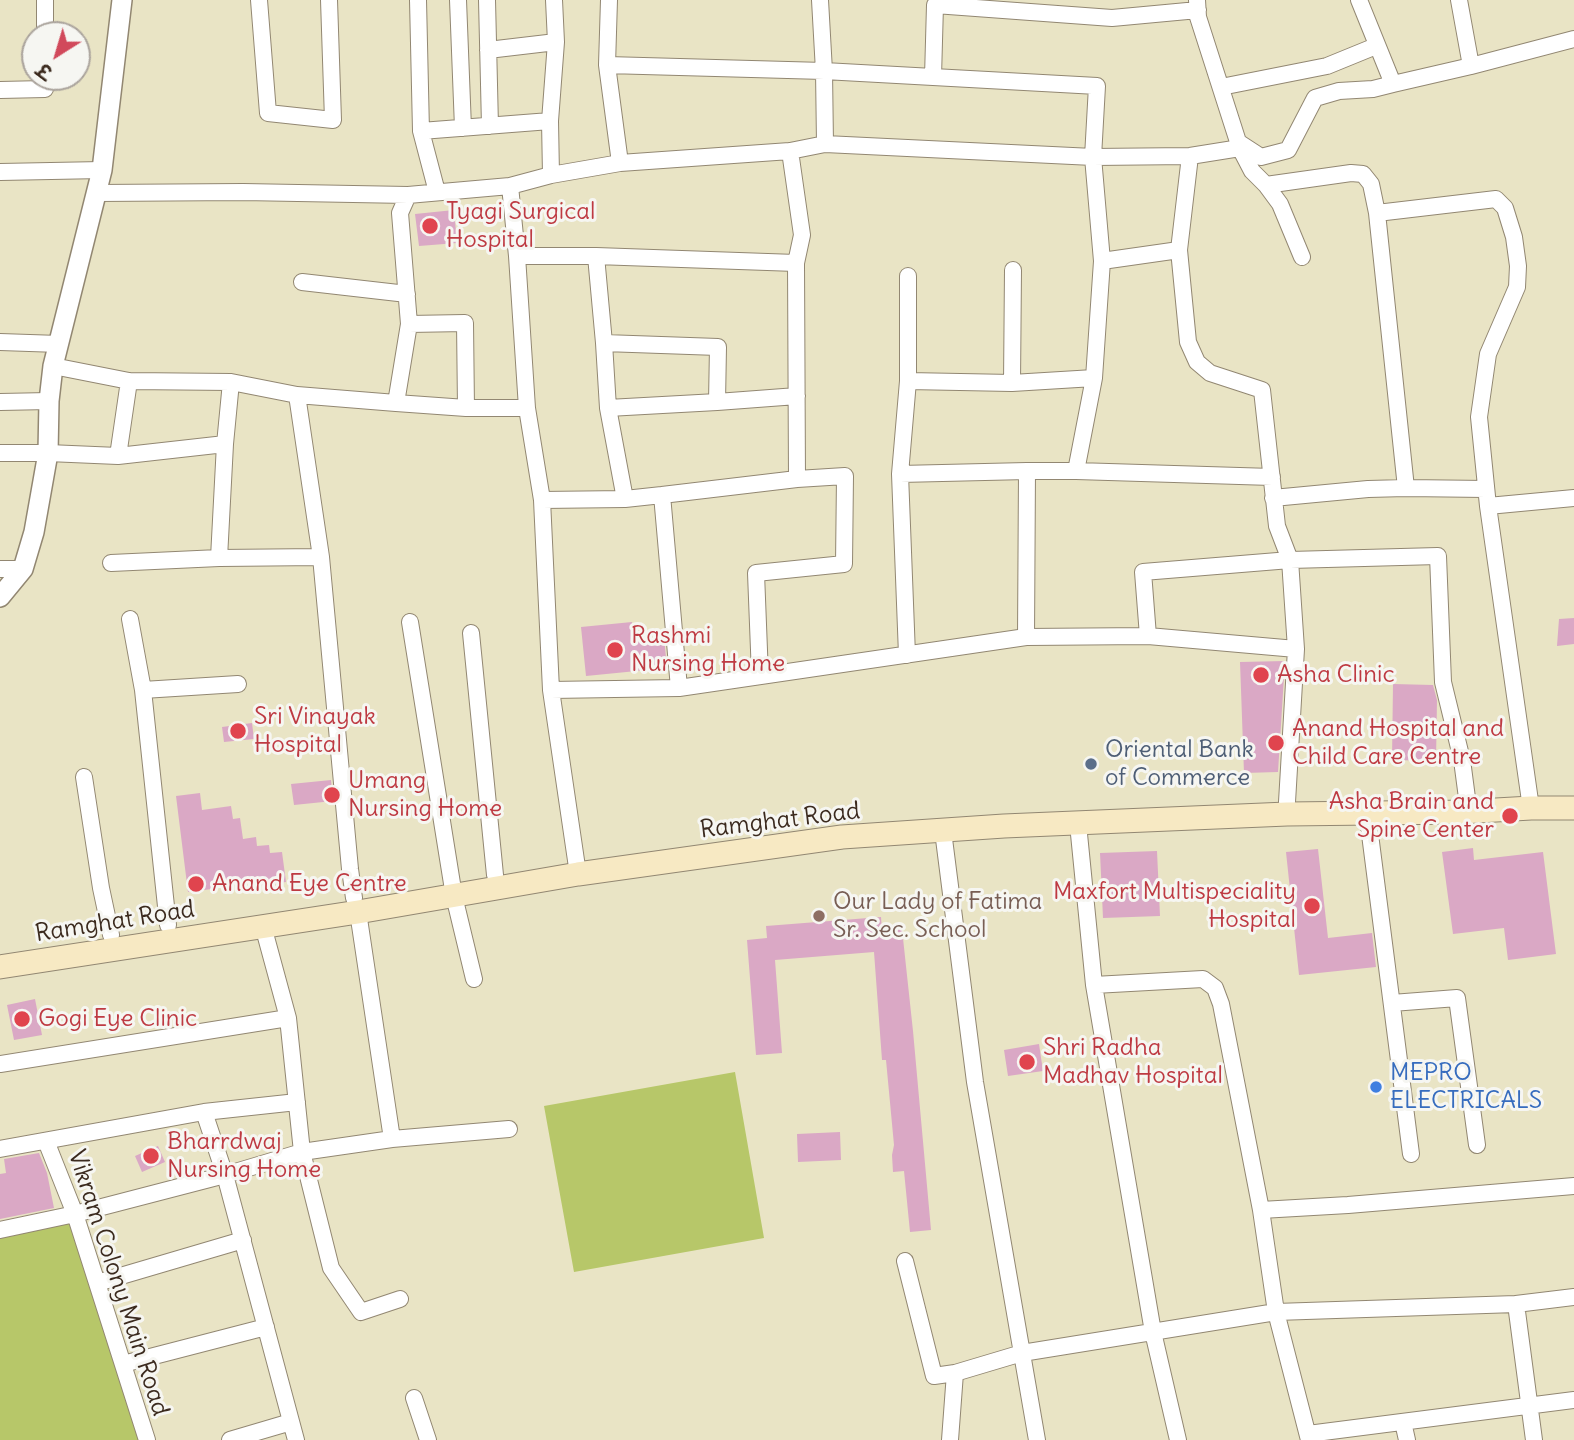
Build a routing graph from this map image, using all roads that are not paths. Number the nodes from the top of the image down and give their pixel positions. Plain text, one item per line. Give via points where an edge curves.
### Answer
1 (44, 0) edge
2 (122, 0) edge
3 (259, 0) edge
4 (329, 0) edge
5 (418, 0) edge
6 (458, 0) edge
7 (487, 0) edge
8 (554, 0) edge
9 (609, 0) edge
10 (820, 0) edge
11 (1359, 0) edge
12 (1459, 0) edge
13 (1197, 5) edge
14 (45, 21) edge
15 (1574, 38) edge
16 (556, 42) junction
17 (1376, 46) junction
18 (488, 50) junction
19 (607, 65) junction
20 (1471, 66) junction
21 (824, 71) junction
22 (933, 77) junction
23 (1393, 85) junction
24 (1221, 87) junction
25 (0, 90) edge
26 (21, 90) edge
27 (550, 121) junction
28 (490, 126) junction
29 (463, 128) junction
30 (421, 131) junction
31 (825, 144) junction
32 (1239, 145) junction
33 (790, 151) junction
34 (1190, 156) junction
35 (1093, 157) junction
36 (620, 163) junction
37 (102, 170) junction
38 (0, 172) edge
39 (551, 175) junction
40 (1266, 185) junction
41 (509, 186) junction
42 (437, 192) junction
43 (97, 193) junction
44 (408, 195) junction
45 (1377, 213) junction
46 (1179, 250) junction
47 (517, 256) junction
48 (596, 256) junction
49 (1302, 257) dead end
50 (1102, 261) junction
51 (796, 263) junction
52 (1013, 270) dead end
53 (908, 275) dead end
54 (302, 282) dead end
55 (407, 295) junction
56 (409, 324) junction
57 (0, 342) edge
58 (604, 343) junction
59 (59, 344) junction
60 (53, 366) junction
61 (1094, 378) junction
62 (129, 381) junction
63 (908, 381) junction
64 (231, 382) junction
65 (1012, 383) junction
66 (297, 394) junction
67 (797, 396) junction
68 (49, 401) junction
69 (0, 402) edge
70 (717, 402) junction
71 (396, 403) junction
72 (466, 408) junction
73 (527, 408) junction
74 (608, 408) junction
75 (225, 444) junction
76 (0, 453) edge
77 (48, 453) junction
78 (118, 456) junction
79 (1027, 471) junction
80 (1076, 471) junction
81 (900, 474) junction
82 (1272, 477) junction
83 (797, 480) junction
84 (1406, 488) junction
85 (662, 495) junction
86 (1273, 498) junction
87 (1487, 498) junction
88 (1574, 498) edge
89 (625, 499) junction
90 (542, 500) junction
91 (321, 557) junction
92 (219, 558) junction
93 (1290, 560) junction
94 (111, 563) dead end
95 (0, 569) edge
96 (23, 569) junction
97 (0, 597) edge
98 (130, 620) dead end
99 (410, 622) dead end
100 (471, 633) dead end
101 (1147, 636) junction
102 (1026, 637) junction
103 (1296, 649) junction
104 (906, 655) junction
105 (760, 676) junction
106 (238, 684) dead end
107 (679, 688) junction
108 (142, 690) junction
109 (551, 690) junction
110 (83, 777) dead end
111 (1574, 796) edge
112 (1467, 798) junction
113 (1287, 802) junction
114 (1530, 802) junction
115 (1574, 808) edge
116 (1367, 811) junction
117 (1078, 824) junction
118 (943, 831) junction
119 (577, 867) junction
120 (495, 875) junction
121 (453, 889) junction
122 (356, 905) junction
123 (168, 925) junction
124 (263, 926) junction
125 (111, 935) junction
126 (0, 951) edge
127 (0, 967) edge
128 (474, 979) dead end
129 (1094, 985) junction
130 (1392, 1003) junction
131 (288, 1018) junction
132 (0, 1064) edge
133 (297, 1102) junction
134 (204, 1112) junction
135 (509, 1129) dead end
136 (392, 1139) junction
137 (46, 1141) junction
138 (1477, 1145) dead end
139 (0, 1149) edge
140 (302, 1152) junction
141 (1411, 1154) dead end
142 (225, 1175) junction
143 (1574, 1186) edge
144 (1261, 1210) junction
145 (75, 1214) junction
146 (0, 1230) edge
147 (243, 1240) junction
148 (905, 1261) dead end
149 (97, 1283) junction
150 (1574, 1297) edge
151 (400, 1299) dead end
152 (1516, 1304) junction
153 (1276, 1312) junction
154 (266, 1327) junction
155 (1153, 1332) junction
156 (1022, 1353) junction
157 (123, 1364) junction
158 (955, 1373) junction
159 (414, 1398) dead end
160 (1574, 1400) edge
161 (1530, 1406) junction
162 (291, 1422) junction
163 (1403, 1422) junction
164 (1308, 1437) edge
165 (147, 1440) edge
166 (230, 1440) edge
167 (296, 1440) edge
168 (427, 1440) edge
169 (950, 1440) edge
170 (1037, 1440) edge
171 (1178, 1440) edge
172 (1407, 1440) edge
173 (1534, 1440) edge

1 - 14 street
2 - 37 street
3 - 4 street via 268,113 333,120
5 - 30 street
6 - 29 street
7 - 18 street
8 - 16 street
9 - 19 street
10 - 21 street
11 - 17 street
12 - 20 street
13 - 22 street via 1112,19 935,5
13 - 24 street
15 - 20 street
16 - 18 street
16 - 27 street
17 - 23 street
17 - 24 street via 1327,66
18 - 28 street
19 - 21 street
19 - 36 street
20 - 23 street
21 - 22 street
21 - 31 street
22 - 35 street via 1097,86
23 - 32 street via 1315,98 1288,150 1261,157
24 - 32 street
25 - 26 street
27 - 28 street
27 - 39 street
28 - 29 street
29 - 30 street
30 - 42 street
31 - 33 street
31 - 35 street
32 - 34 street
32 - 40 street via 1252,172
33 - 36 street
33 - 51 street via 802,235
34 - 35 street
34 - 46 street
35 - 50 street
36 - 39 street
37 - 38 street
37 - 43 street
39 - 41 street
40 - 45 street via 1363,174 1371,184
40 - 49 street via 1280,204
41 - 42 street
41 - 47 street
42 - 44 street
43 - 44 street
43 - 59 street
44 - 55 street via 400,213
45 - 84 street
45 - 87 street via 1496,199 1505,208 1514,237 1517,287 1488,354 1479,417
46 - 50 street
46 - 82 street via 1188,342 1197,362 1210,373 1262,390
47 - 48 street
47 - 73 street
48 - 51 street
48 - 58 street
50 - 61 street
51 - 67 street
52 - 65 street
53 - 63 street
54 - 55 street
55 - 56 street
56 - 71 street
56 - 72 street via 465,323
57 - 59 street
58 - 70 street via 718,347
58 - 74 street
59 - 60 street
60 - 62 street
60 - 68 street
61 - 65 street
61 - 80 street
62 - 64 street
62 - 78 street
63 - 65 street
63 - 81 street
64 - 66 street
64 - 75 street
66 - 71 street
66 - 91 street
67 - 70 street
67 - 83 street
68 - 69 street
68 - 77 street
70 - 74 street
71 - 72 street
72 - 73 street
73 - 90 street
74 - 89 street
75 - 78 street
75 - 92 street
76 - 77 street
77 - 78 street
77 - 96 street
79 - 80 street
79 - 81 street
79 - 102 street
80 - 82 street
81 - 104 street
82 - 86 street
83 - 85 street
83 - 105 street via 845,476 844,564 756,573
84 - 86 street
84 - 87 street
85 - 89 street
85 - 107 street
86 - 93 street via 1277,526
87 - 88 street
87 - 114 street
89 - 90 street
90 - 109 street
91 - 92 street
91 - 122 street
92 - 94 street
93 - 101 street via 1143,572
93 - 103 street
93 - 112 street via 1438,556 1443,682
95 - 96 street
96 - 97 street
98 - 108 street
99 - 121 street
100 - 120 street
101 - 102 street
101 - 103 street
102 - 104 street
103 - 113 street
104 - 105 street
105 - 107 street
106 - 108 street
107 - 109 street
108 - 123 street
109 - 119 street
110 - 125 street
111 - 114 main road, Ramghat Road
112 - 113 main road, Ramghat Road
112 - 114 main road, Ramghat Road
113 - 119 main road, Ramghat Road via 841,825
114 - 115 main road, Ramghat Road
114 - 116 main road, Ramghat Road via 1461,812
116 - 117 main road, Ramghat Road
116 - 130 street
117 - 118 main road, Ramghat Road
117 - 129 street
118 - 119 main road, Ramghat Road via 842,837
118 - 156 street via 975,1082
119 - 120 main road, Ramghat Road
119 - 121 main road, Ramghat Road
120 - 121 main road, Ramghat Road
121 - 122 main road, Ramghat Road
121 - 128 street
122 - 123 main road, Ramghat Road
122 - 124 main road, Ramghat Road
122 - 136 street
123 - 125 main road, Ramghat Road
124 - 127 main road, Ramghat Road
124 - 131 street
125 - 126 main road, Ramghat Road
129 - 144 street via 1203,979 1215,988
129 - 155 street
130 - 138 street via 1458,998
130 - 141 street
131 - 132 street
131 - 133 street
133 - 134 street
133 - 140 street
134 - 137 street
134 - 142 street
135 - 136 street
136 - 140 street
137 - 139 street
137 - 145 street, Vikram Colony Main Road
140 - 142 street
140 - 151 street via 331,1268 361,1312
142 - 145 street
142 - 147 street
143 - 144 street
144 - 153 street
145 - 146 street
145 - 149 street, Vikram Colony Main Road
147 - 149 street
147 - 154 street
148 - 158 street via 934,1376
149 - 157 street, Vikram Colony Main Road
150 - 152 street
152 - 153 street
152 - 161 street
153 - 155 street
153 - 164 street
154 - 157 street
154 - 162 street
155 - 156 street
155 - 171 street
156 - 158 street
156 - 170 street
157 - 165 street, Vikram Colony Main Road
158 - 169 street
159 - 168 street
160 - 161 street
161 - 163 street
161 - 173 street
162 - 166 street
162 - 167 street
163 - 164 street
163 - 172 street

